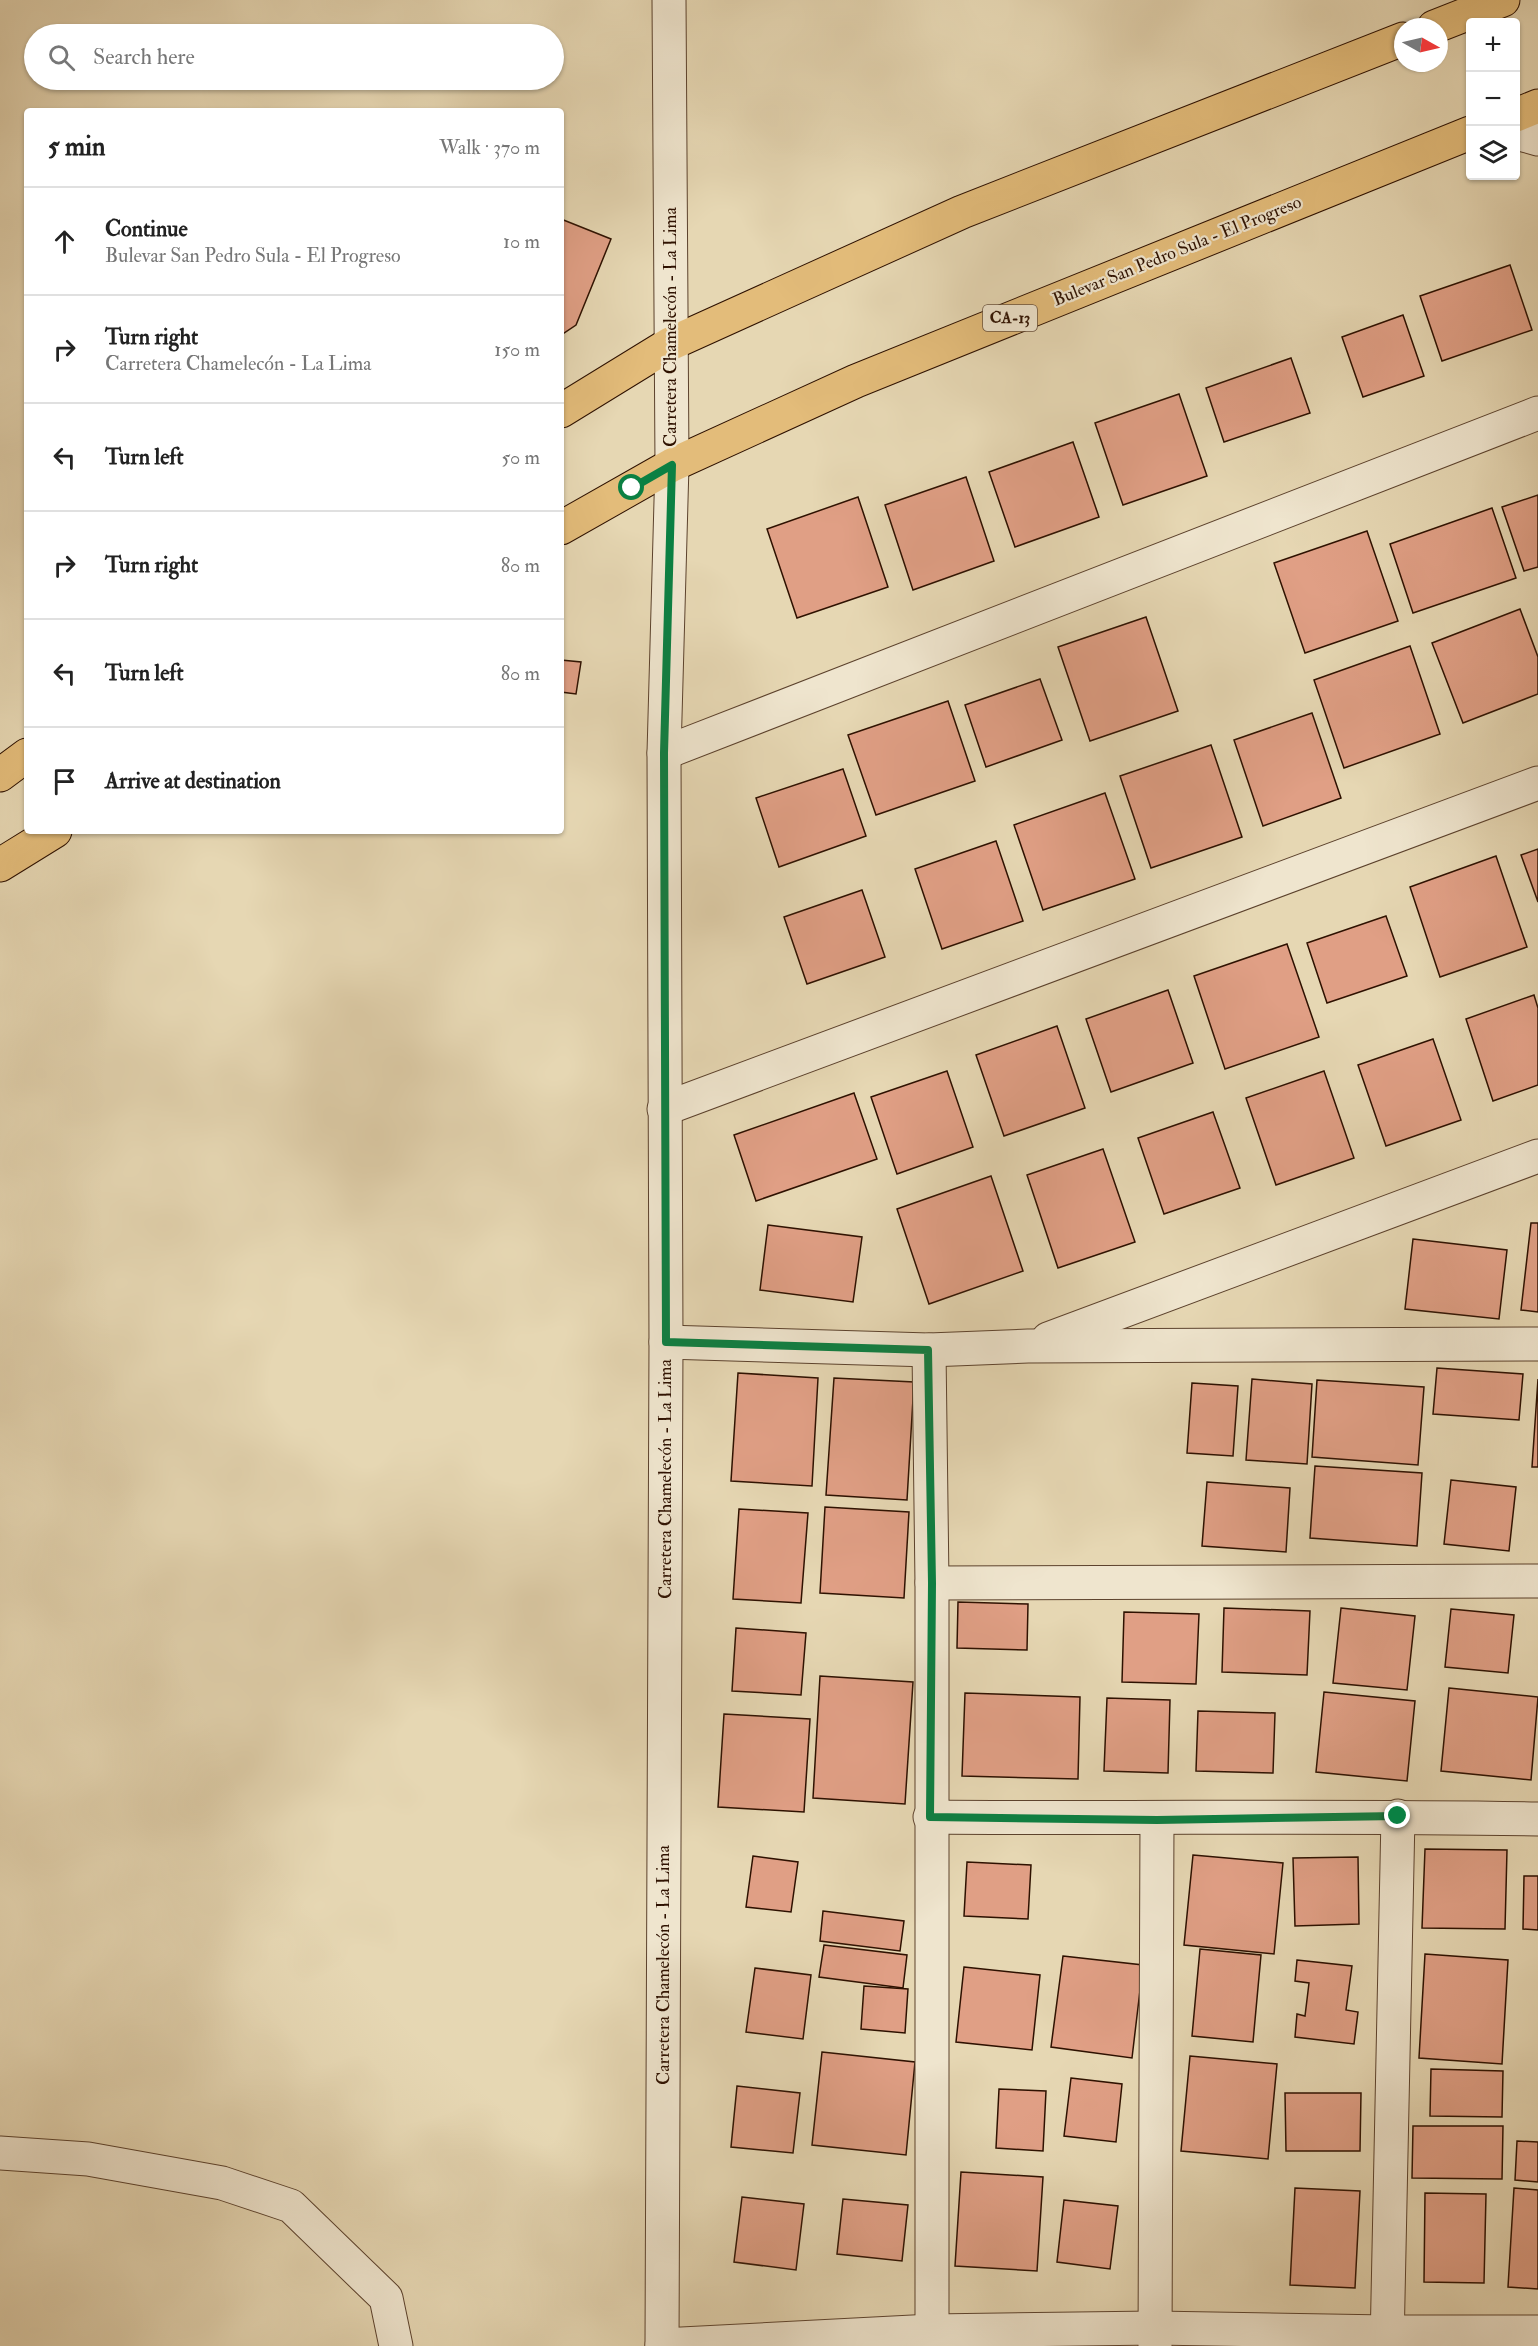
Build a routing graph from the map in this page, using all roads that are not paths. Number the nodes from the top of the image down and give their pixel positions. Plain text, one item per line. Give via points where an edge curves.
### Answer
1 (669, 0) edge
2 (1503, 0) edge
3 (1448, 22) edge
4 (1394, 43) edge
5 (1538, 106) edge
6 (1520, 113) edge
7 (1520, 134) edge
8 (1466, 135) edge
9 (1538, 140) edge
10 (670, 344) junction
11 (564, 409) edge
12 (1538, 413) edge
13 (672, 465) junction
14 (564, 526) edge
15 (664, 753) junction
16 (24, 757) edge
17 (0, 775) edge
18 (1538, 783) edge
19 (50, 834) edge
20 (0, 865) edge
21 (664, 1109) junction
22 (1538, 1156) edge
23 (666, 1342) junction
24 (1538, 1344) edge
25 (1028, 1346) junction
26 (928, 1350) junction
27 (1538, 1581) edge
28 (932, 1583) junction
29 (1398, 1816) junction
30 (930, 1817) junction
31 (1538, 1819) edge
32 (1157, 1820) junction
33 (0, 2153) edge
34 (1538, 2332) edge
35 (1155, 2337) edge
36 (932, 2338) edge
37 (1387, 2339) edge
38 (396, 2346) edge
39 (662, 2346) edge

1 - 10 street, Carretera Chamelecón - La Lima
2 - 3 main road
4 - 10 main road via 962,212
5 - 6 main road
7 - 9 street
8 - 13 main road, Bulevar San Pedro Sula - El Progreso / CA-13 via 856,381
10 - 11 main road
10 - 13 street, Carretera Chamelecón - La Lima
12 - 15 street
13 - 14 main road, Bulevar San Pedro Sula - El Progreso / CA-13
13 - 15 street, Carretera Chamelecón - La Lima
15 - 21 street, Carretera Chamelecón - La Lima
16 - 17 main road
18 - 21 street
19 - 20 main road
21 - 23 street, Carretera Chamelecón - La Lima
22 - 25 street
23 - 26 street
23 - 39 street, Carretera Chamelecón - La Lima
24 - 25 street
25 - 26 street
26 - 28 street
27 - 28 street
28 - 30 street
29 - 31 street
29 - 32 street
29 - 37 street
30 - 32 street
30 - 36 street
32 - 35 street
33 - 38 street via 88,2159 211,2181 291,2206 386,2298
34 - 37 street
35 - 36 street
35 - 37 street
36 - 39 street

